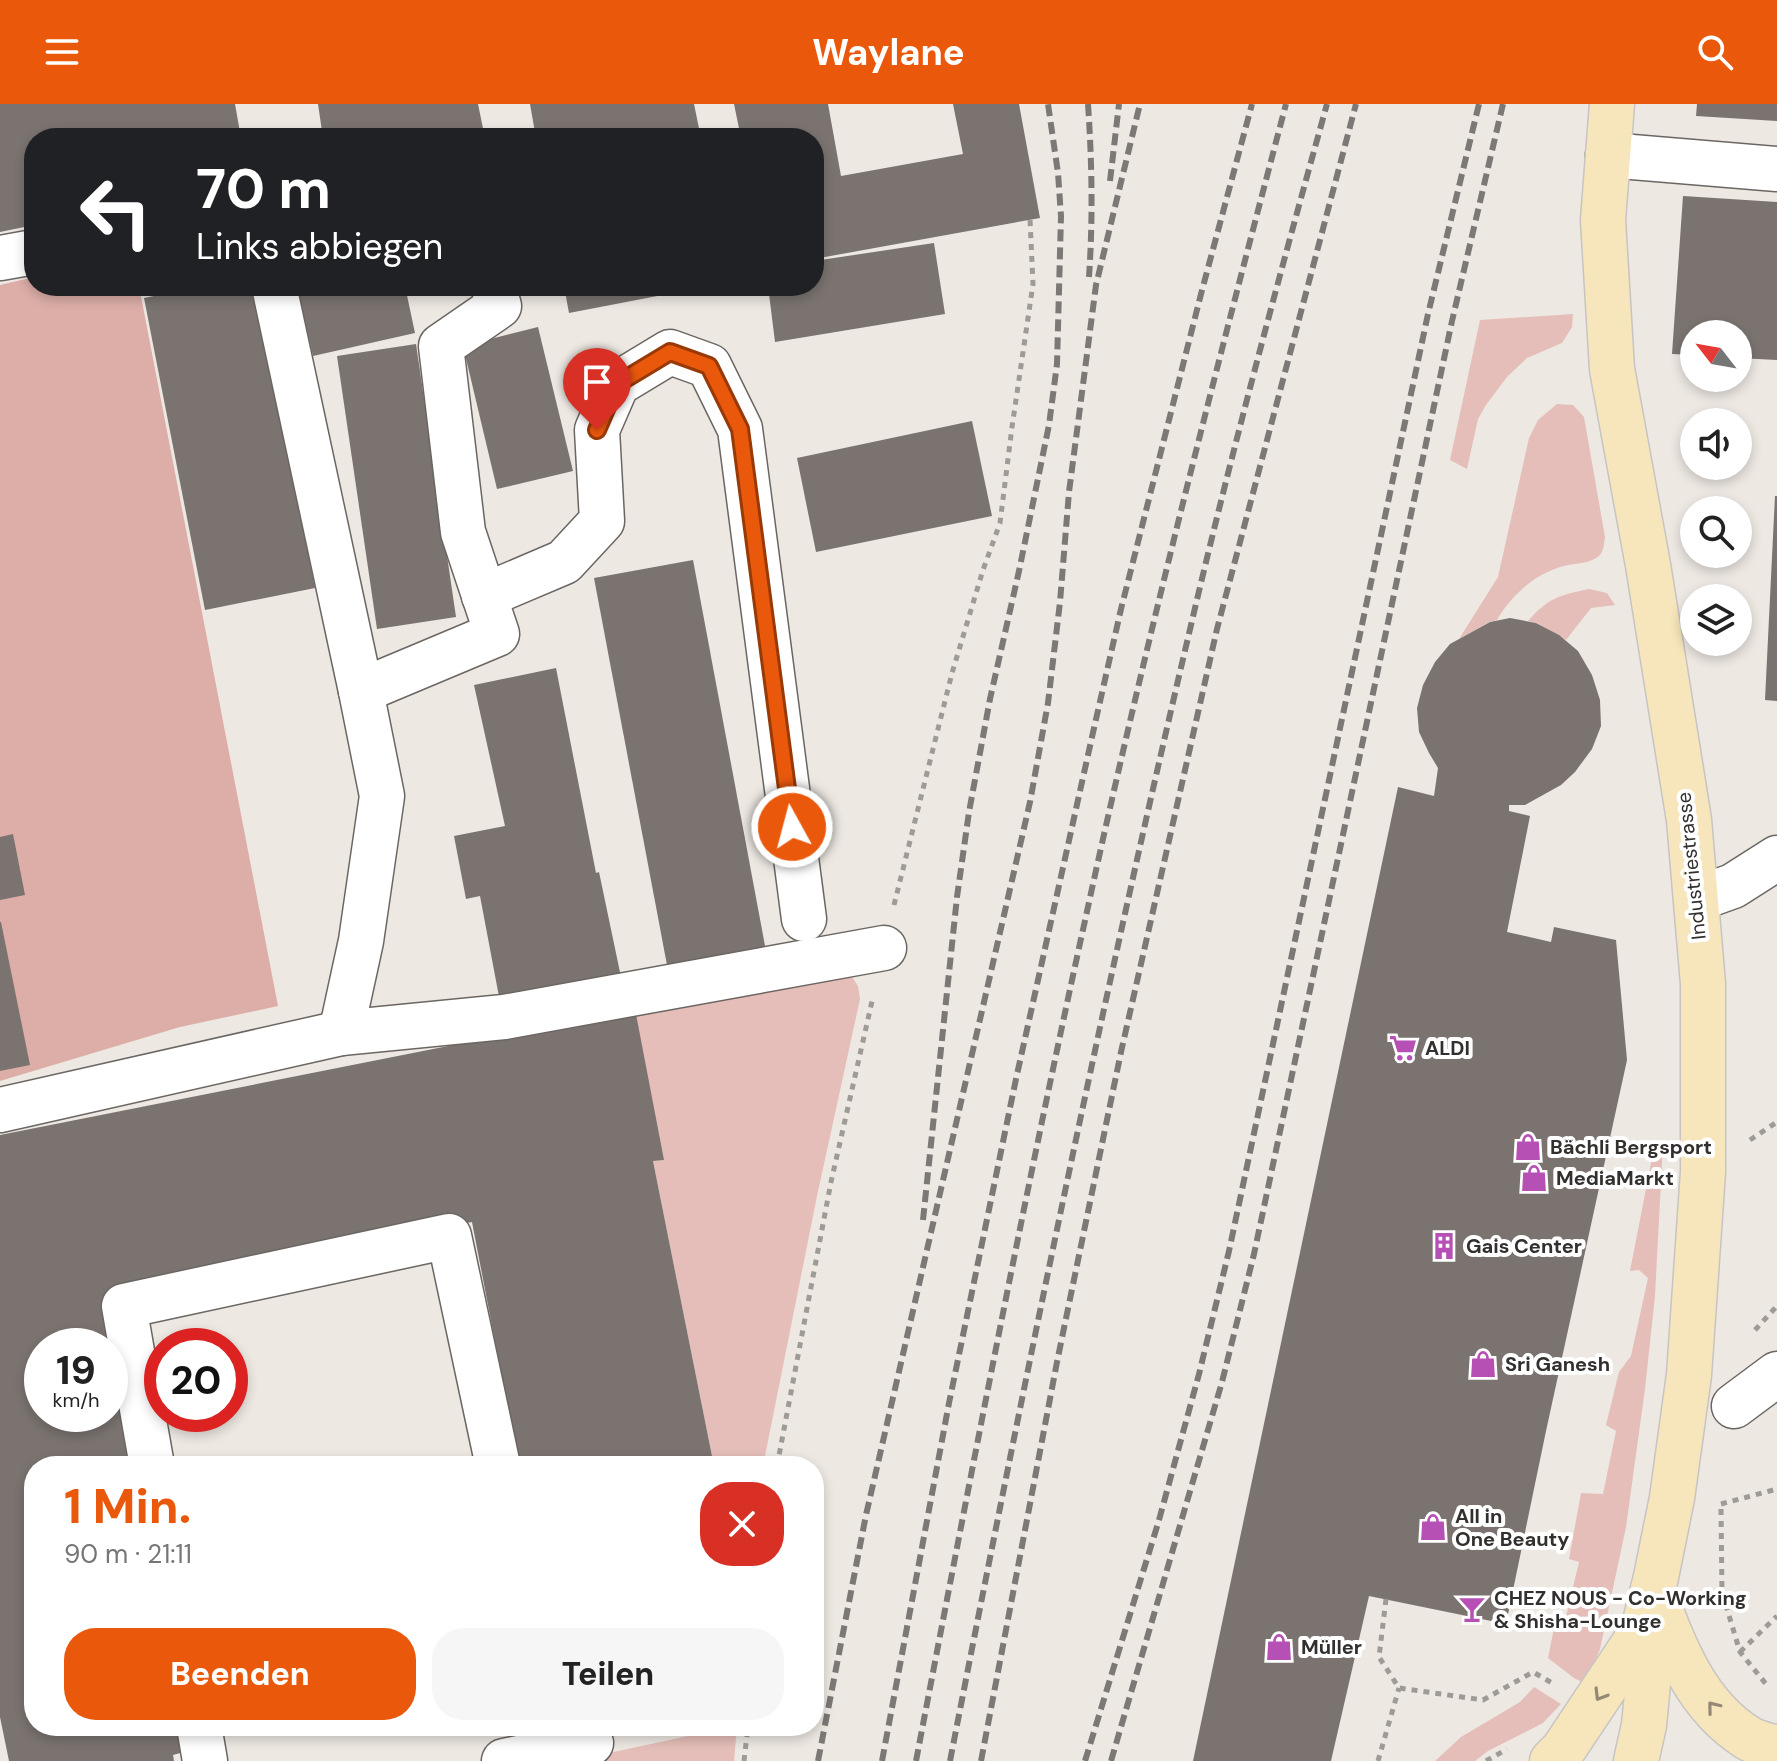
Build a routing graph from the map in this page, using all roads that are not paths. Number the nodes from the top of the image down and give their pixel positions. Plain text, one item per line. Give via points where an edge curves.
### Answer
1 (1612, 104) edge
2 (1608, 155) junction
3 (1777, 169) edge
4 (24, 254) edge
5 (0, 258) edge
6 (276, 296) edge
7 (496, 296) edge
8 (484, 596) junction
9 (361, 691) junction
10 (1777, 858) edge
11 (1697, 899) junction
12 (804, 919) dead end
13 (884, 948) road end
14 (341, 1033) junction
15 (0, 1110) edge
16 (1777, 1374) edge
17 (1734, 1406) dead end
18 (150, 1456) edge
19 (496, 1456) edge
20 (1648, 1610) junction
21 (201, 1736) edge
22 (568, 1740) edge
23 (1777, 1748) edge
24 (205, 1761) edge
25 (504, 1761) edge
26 (1552, 1761) edge
27 (1636, 1761) edge

1 - 2 main road, Industriestrasse
2 - 3 lane
2 - 11 main road, Industriestrasse via 1603,220 1612,369 1677,745
4 - 5 lane
6 - 9 lane
7 - 8 lane via 499,306 441,346 463,532
8 - 9 lane via 497,634
8 - 12 lane via 564,562 602,521 597,430 617,384 670,352 709,366 740,429
9 - 14 lane via 382,796 361,941
10 - 11 lane via 1733,886
11 - 20 main road, Industriestrasse via 1703,984 1703,1172 1689,1375 1672,1498
13 - 14 lane via 504,1017
14 - 15 lane
16 - 17 lane
18 - 19 lane via 124,1306 449,1236
23 -> 20 main road via 1750,1739 1718,1715
20 -> 26 main road, Industriestrasse
20 - 27 main road, Industriestrasse via 1649,1673
21 - 24 lane
22 - 25 lane

